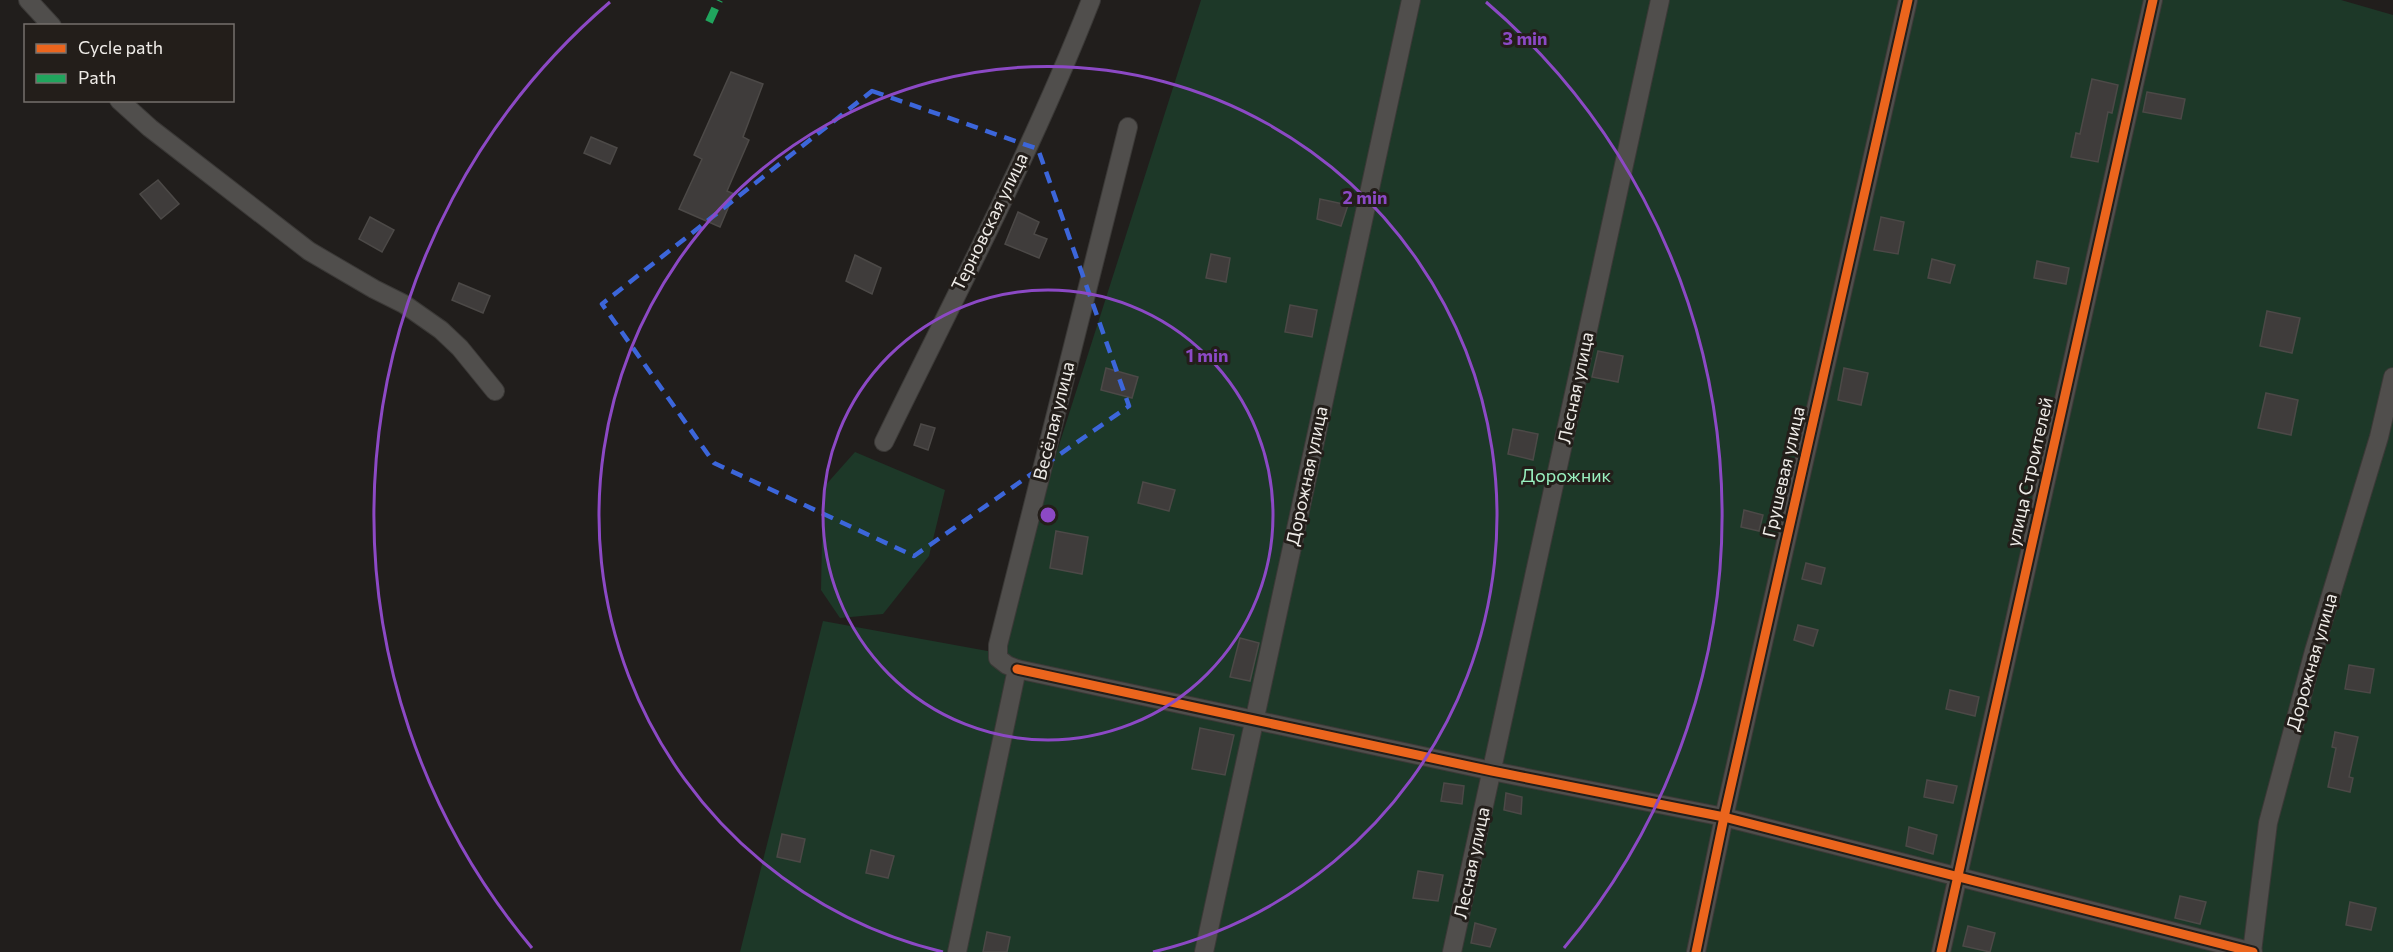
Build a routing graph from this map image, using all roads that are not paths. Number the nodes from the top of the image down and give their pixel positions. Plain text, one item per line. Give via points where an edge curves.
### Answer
1 (28, 0) edge
2 (1091, 0) edge
3 (1411, 0) edge
4 (1660, 0) edge
5 (1908, 0) edge
6 (2153, 0) edge
7 (50, 24) edge
8 (121, 102) edge
9 (1128, 127) dead end
10 (2393, 377) edge
11 (495, 392) dead end
12 (884, 442) dead end
13 (1017, 669) junction
14 (1254, 718) junction
15 (1492, 771) junction
16 (1724, 817) junction
17 (1956, 876) junction
18 (957, 952) edge
19 (1204, 952) edge
20 (1452, 952) edge
21 (1696, 952) edge
22 (1941, 952) edge
23 (2252, 952) edge

1 - 7 street
2 - 12 street, Терновская улица via 1017,168
3 - 14 street, Дорожная улица
4 - 15 street, Лесная улица
5 - 16 street, Грушевая улица
6 - 17 street, улица Строителей
8 - 11 street via 309,250 404,304 441,330
9 - 13 street, Весёлая улица via 998,645 998,658
10 - 23 street, Дорожная улица via 2268,823
13 - 14 street
13 - 18 street
14 - 15 street
14 - 19 street, Дорожная улица
15 - 16 street
15 - 20 street, Лесная улица
16 - 17 street
16 - 21 street, Грушевая улица
17 - 22 street, улица Строителей
17 - 23 street

